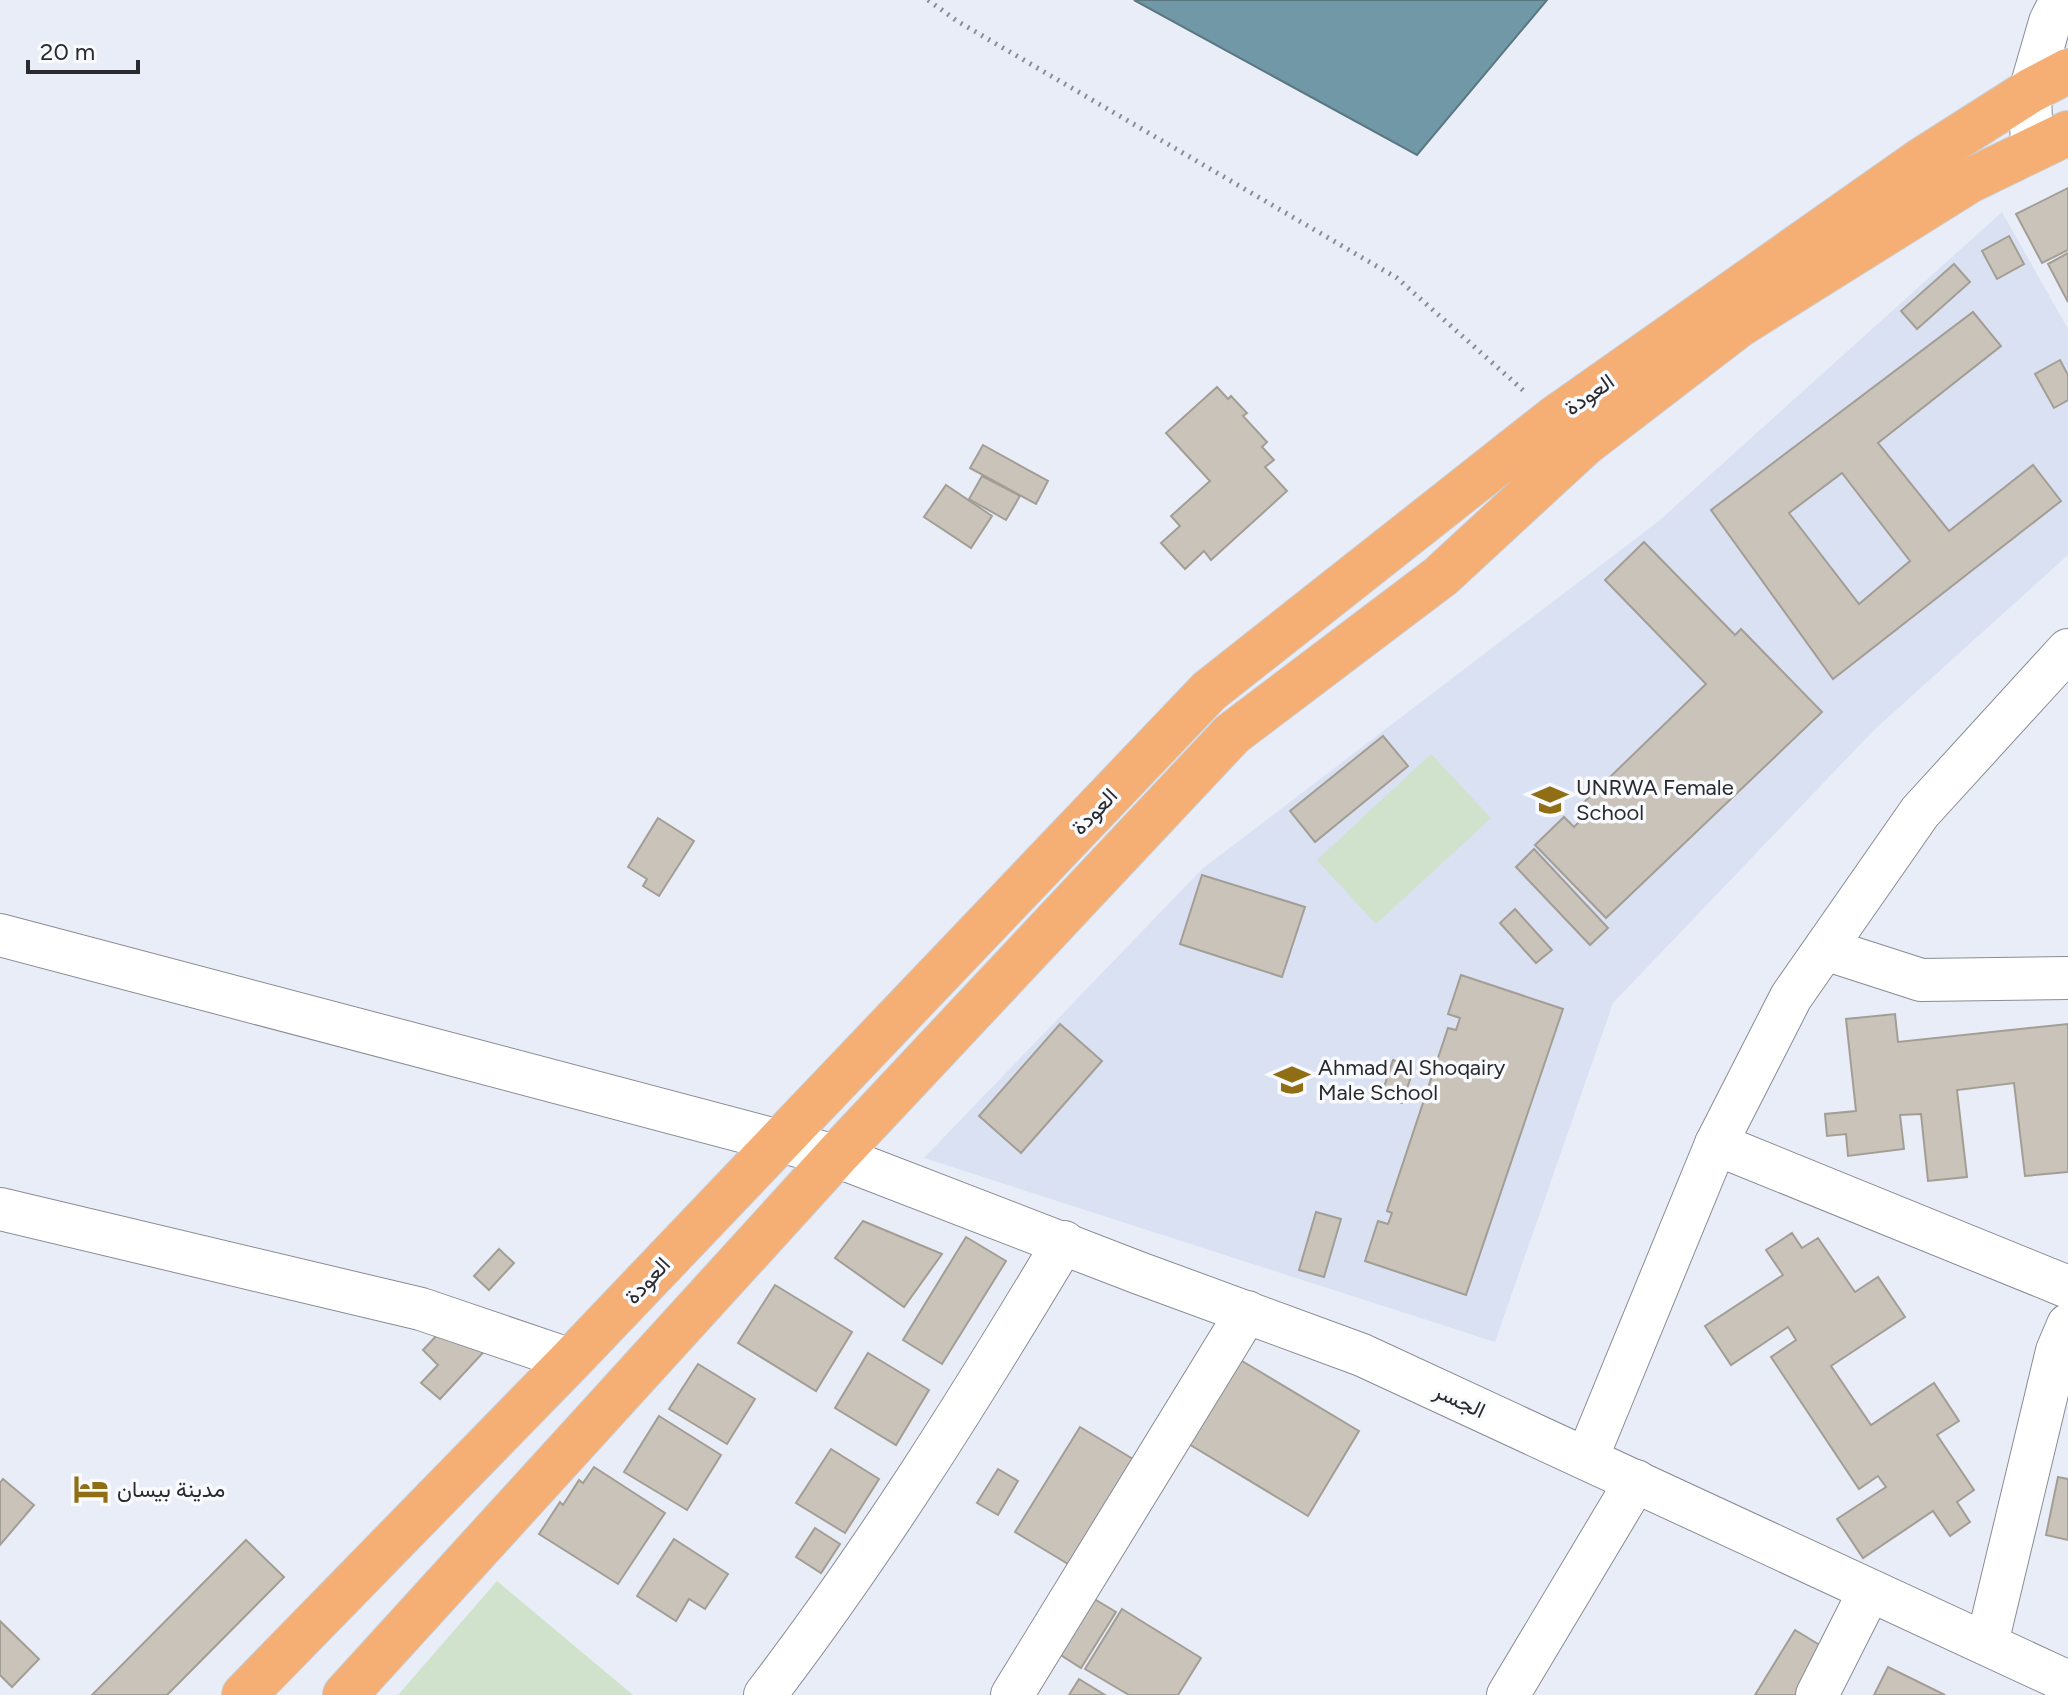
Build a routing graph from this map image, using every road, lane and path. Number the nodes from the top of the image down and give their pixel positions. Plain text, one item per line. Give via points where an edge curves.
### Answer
1 (928, 0) edge
2 (2061, 0) edge
3 (2068, 71) edge
4 (2030, 91) junction
5 (2050, 141) edge
6 (1555, 418) junction
7 (2068, 650) edge
8 (0, 935) edge
9 (1825, 949) junction
10 (2068, 978) edge
11 (777, 1142) junction
12 (1716, 1144) junction
13 (836, 1156) junction
14 (0, 1209) edge
15 (1064, 1242) junction
16 (2068, 1287) edge
17 (1247, 1312) junction
18 (2068, 1325) edge
19 (571, 1360) junction
20 (1587, 1458) junction
21 (1636, 1481) junction
22 (1869, 1592) junction
23 (1987, 1643) junction
24 (2068, 1682) edge
25 (244, 1695) edge
26 (345, 1695) edge
27 (765, 1695) edge
28 (1012, 1695) edge
29 (1508, 1695) edge
30 (1817, 1695) edge

1 - 6 path via 1397,278
2 - 4 street
3 - 4 main road, العودة
4 - 5 street
4 - 6 main road, العودة via 1920,161
5 - 13 main road, العودة via 1969,181 1739,325 1584,444 1441,576 1232,734
6 - 11 main road, العودة via 1209,691
7 - 9 street via 1920,812
8 - 11 street, الجسر
9 - 10 street via 1921,980
9 - 12 street via 1791,997
11 - 13 street, الجسر
11 - 19 main road, العودة
12 - 16 street
12 - 20 street
13 - 15 street, الجسر
13 - 26 main road, العودة
14 - 19 street via 421,1309
15 - 17 street, الجسر
15 - 27 street via 966,1405 818,1626
17 - 20 street, الجسر via 1362,1355
17 - 28 street
18 - 23 street via 2057,1351
19 - 25 main road, العودة
20 - 21 street, الجسر
21 - 22 street, الجسر
21 - 29 street
22 - 23 street, الجسر
22 - 30 street
23 - 24 street, الجسر

